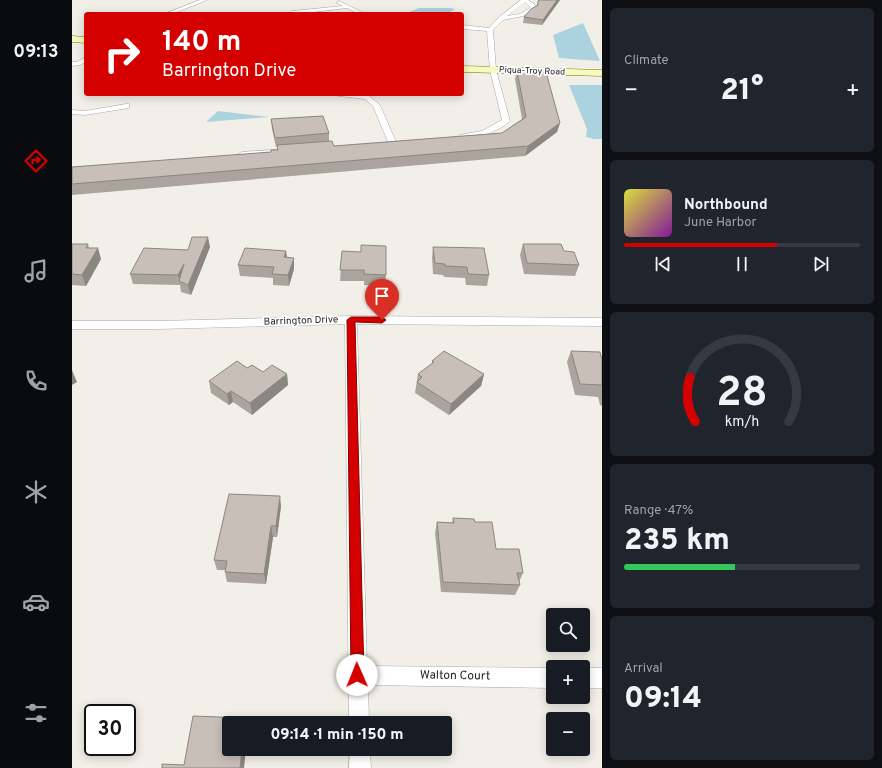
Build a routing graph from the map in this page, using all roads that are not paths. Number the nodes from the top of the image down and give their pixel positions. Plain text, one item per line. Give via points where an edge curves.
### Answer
1 (205, 0) edge
2 (336, 0) edge
3 (524, 0) edge
4 (346, 7) junction
5 (172, 12) edge
6 (301, 12) edge
7 (358, 12) edge
8 (501, 18) junction
9 (464, 27) edge
10 (490, 30) junction
11 (72, 38) edge
12 (84, 40) edge
13 (464, 69) edge
14 (493, 70) junction
15 (602, 73) edge
16 (358, 96) edge
17 (126, 106) dead end
18 (72, 112) edge
19 (455, 137) edge
20 (392, 142) edge
21 (298, 150) edge
22 (236, 155) edge
23 (351, 320) junction
24 (602, 322) edge
25 (72, 325) edge
26 (357, 675) junction
27 (546, 678) edge
28 (590, 678) edge
29 (602, 678) edge
30 (359, 716) edge
31 (360, 756) edge
32 (360, 768) edge

1 - 5 street
2 - 4 street
3 - 8 street
3 - 8 street via 533,6 533,9 521,15
4 - 6 street
4 - 7 street
8 - 10 street
9 - 10 street
10 - 14 street
11 - 12 street
13 - 14 street, Piqua-Troy Road
14 - 15 street, Piqua-Troy Road
14 - 19 street via 506,121 498,128 483,134
16 - 20 street via 367,97 376,105
17 - 18 street via 85,114
21 - 22 street
23 - 24 street, Barrington Drive
23 - 25 street, Barrington Drive
23 - 26 street
26 - 27 street, Walton Court
26 - 30 street
28 - 29 street
31 - 32 street

